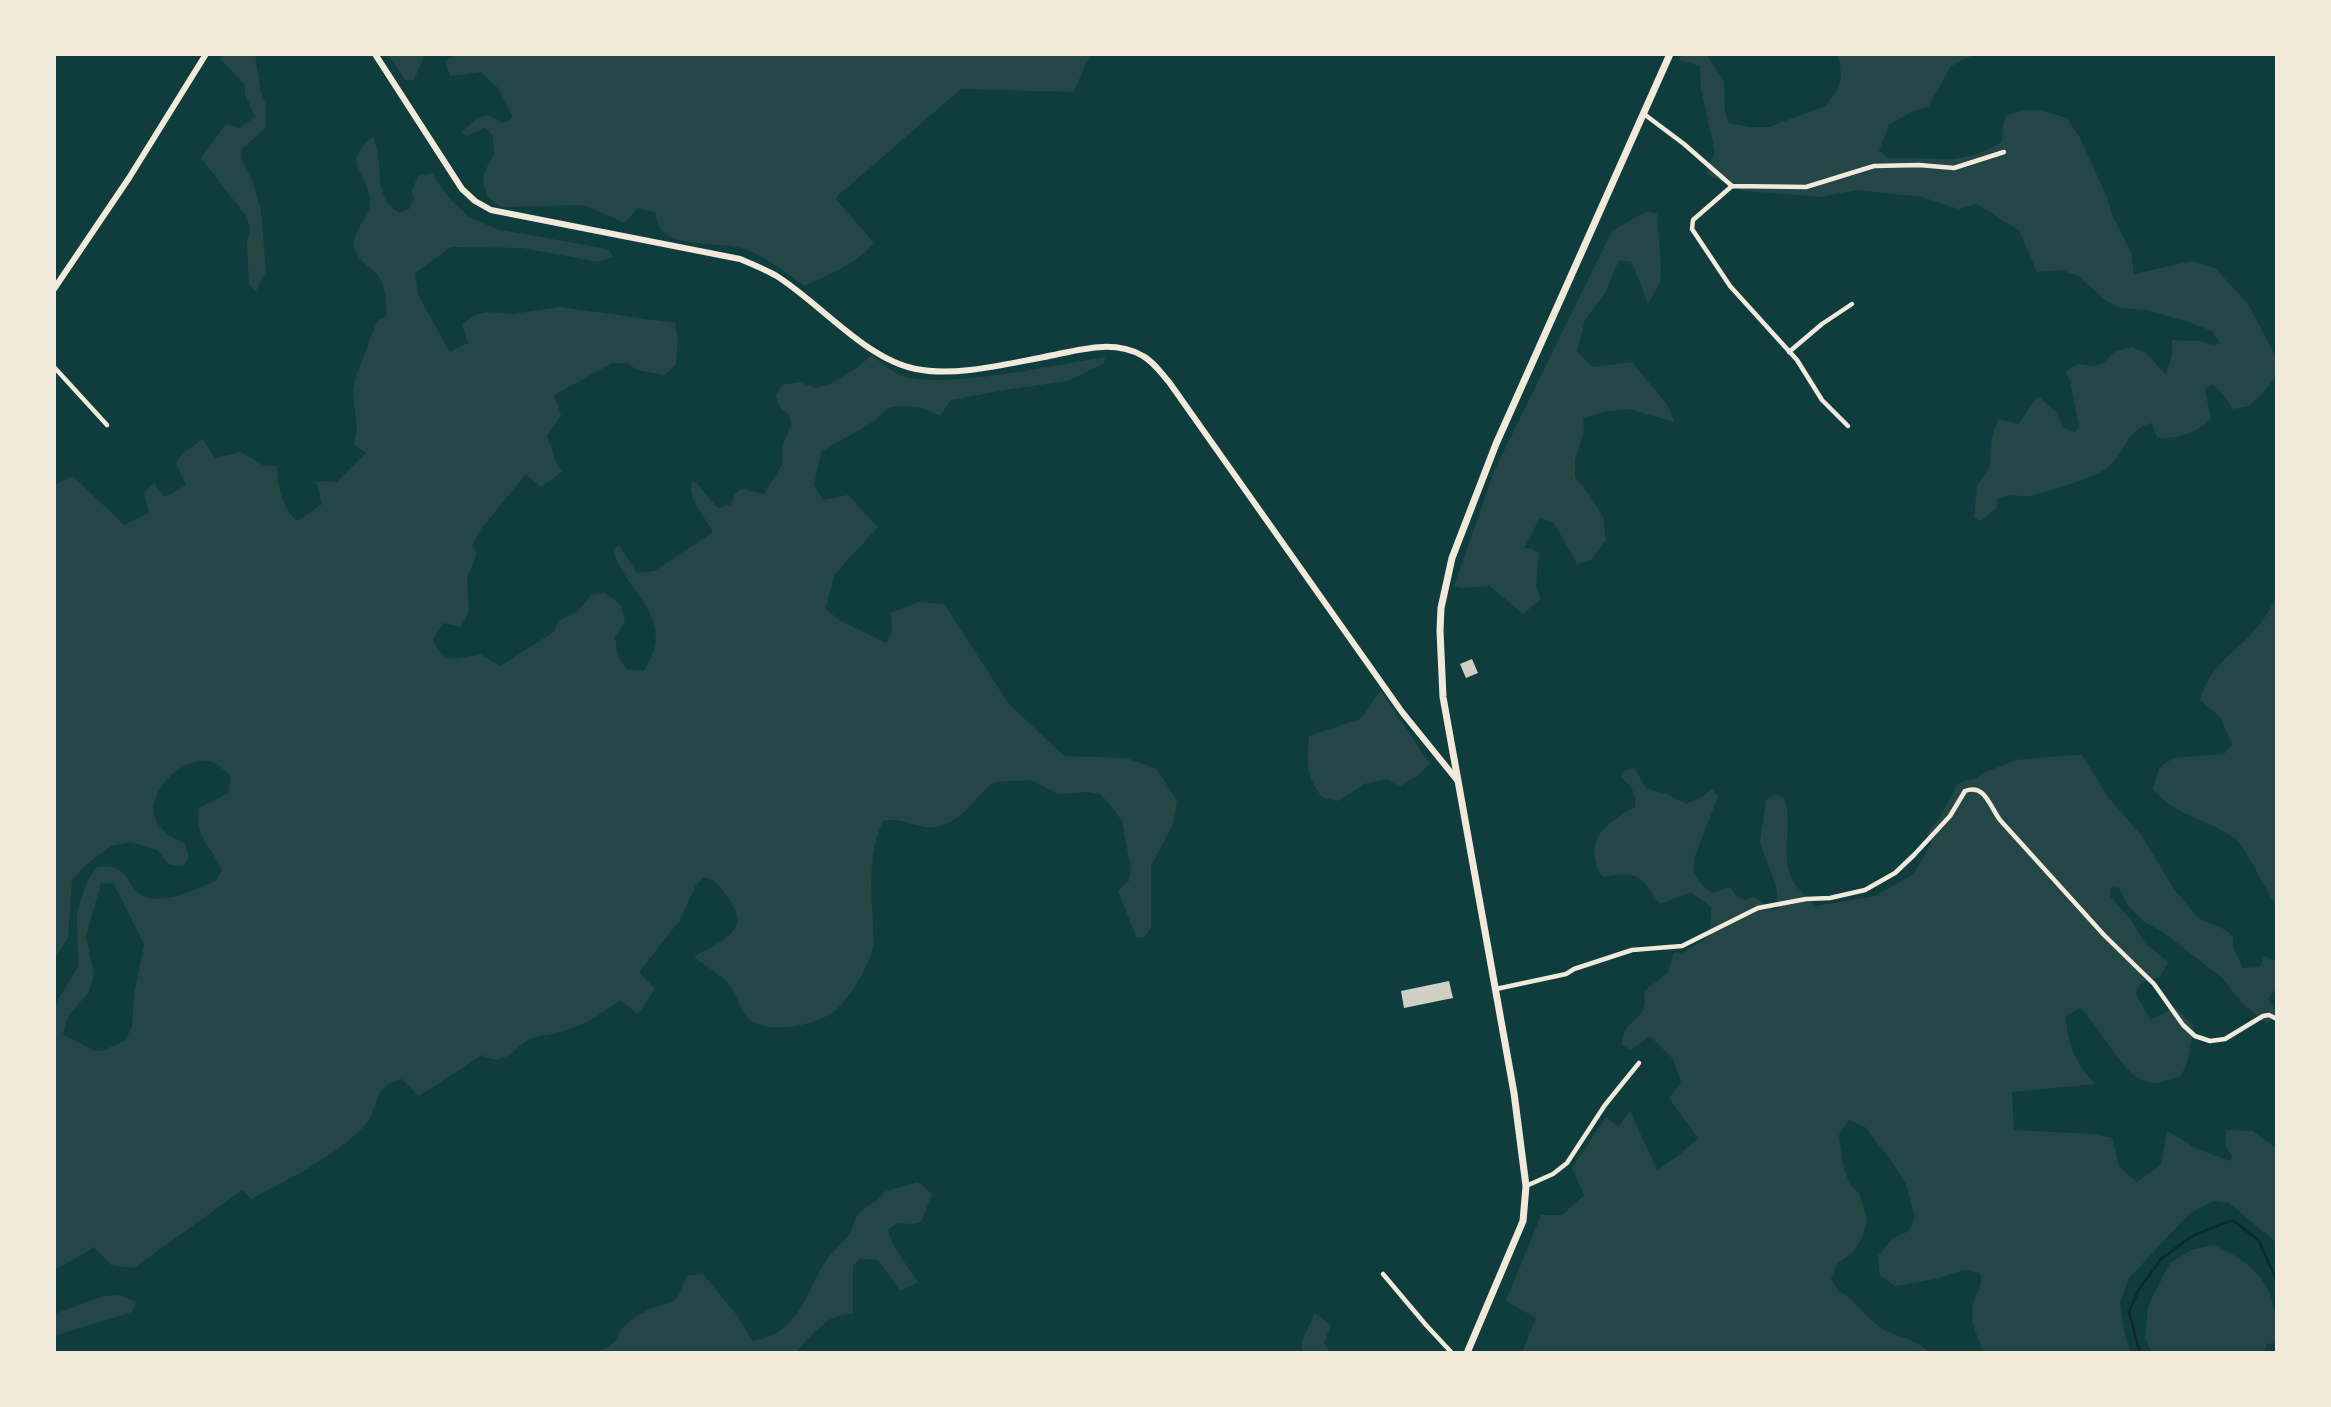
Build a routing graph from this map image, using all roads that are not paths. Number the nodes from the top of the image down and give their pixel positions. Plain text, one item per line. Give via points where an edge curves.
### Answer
1 (206, 54) edge
2 (375, 54) edge
3 (1670, 54) edge
4 (1644, 114) junction
5 (2004, 152) dead end
6 (1732, 186) junction
7 (54, 289) edge
8 (1852, 303) dead end
9 (1789, 352) junction
10 (54, 367) edge
11 (107, 425) dead end
12 (1848, 426) dead end
13 (1458, 781) junction
14 (1496, 989) junction
15 (2277, 1019) edge
16 (1639, 1063) dead end
17 (1526, 1186) junction
18 (1383, 1274) dead end
19 (1452, 1353) edge
20 (1467, 1353) edge

1 - 7 main road
2 - 13 main road via 455,180 491,210 740,260 774,274 888,359 916,369 950,371 1000,365 1094,347 1112,346 1144,356 1169,382 1402,712
3 - 4 main road
4 - 6 street
4 - 13 main road via 1496,444 1452,558 1441,608 1439,657
5 - 6 street via 1954,168 1874,166 1806,187
6 - 9 street via 1693,219 1691,227 1730,286
8 - 9 street
9 - 12 street via 1822,400
10 - 11 street
13 - 14 main road
14 - 15 street via 1566,974 1621,953 1682,946 1758,908 1865,890 1905,864 1950,816 1965,791 1973,788 2154,984 2195,1036 2225,1039 2263,1016
14 - 17 main road
16 - 17 street via 1567,1163
17 - 20 main road via 1523,1221
18 - 19 street

